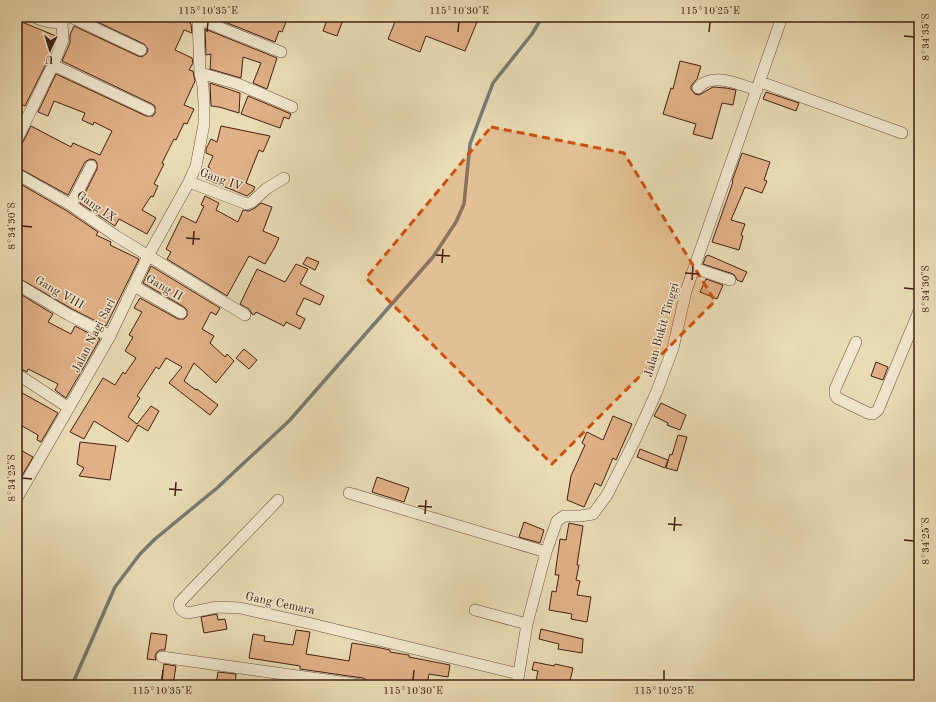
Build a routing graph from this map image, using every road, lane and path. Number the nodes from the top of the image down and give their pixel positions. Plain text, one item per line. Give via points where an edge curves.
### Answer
1 (34, 17) edge
2 (782, 17) edge
3 (196, 18) edge
4 (66, 19) edge
5 (141, 50) dead end
6 (281, 52) dead end
7 (53, 65) junction
8 (200, 73) junction
9 (759, 86) junction
10 (698, 88) dead end
11 (292, 107) dead end
12 (149, 110) dead end
13 (902, 133) dead end
14 (17, 139) edge
15 (91, 166) dead end
16 (17, 173) edge
17 (284, 178) dead end
18 (189, 182) junction
19 (51, 198) dead end
20 (71, 205) junction
21 (148, 256) junction
22 (694, 268) junction
23 (730, 280) dead end
24 (17, 284) edge
25 (134, 286) junction
26 (919, 311) edge
27 (181, 313) dead end
28 (245, 315) dead end
29 (110, 336) junction
30 (856, 342) dead end
31 (17, 374) edge
32 (69, 408) junction
33 (349, 494) dead end
34 (17, 498) edge
35 (278, 500) dead end
36 (546, 552) junction
37 (475, 610) dead end
38 (527, 624) junction
39 (162, 657) dead end
40 (519, 674) junction
41 (362, 685) edge
42 (517, 685) edge

1 - 4 street via 50,22
2 - 9 street, Jalan Bukit Tinggi
3 - 6 street
3 - 8 street, Jalan Nagi Sari
4 - 5 street
4 - 7 street via 63,40
7 - 12 street
7 - 14 street
8 - 11 street via 238,84
8 - 18 street, Jalan Nagi Sari via 204,124 196,166
9 - 10 street via 713,80 702,83
9 - 13 street
9 - 22 street, Jalan Bukit Tinggi
15 - 20 street
16 - 19 street, Gang IX
16 - 20 street, Gang IX
17 - 18 street, Gang IV via 247,204
18 - 21 street, Jalan Nagi Sari
20 - 21 street, Gang IX
21 - 25 street, Jalan Nagi Sari
21 - 28 street, Gang IX
22 - 23 street
22 - 36 street, Jalan Bukit Tinggi via 657,391 607,495 593,514 560,518
24 - 29 street, Gang VIII
25 - 27 street, Gang II
25 - 29 street, Jalan Nagi Sari
26 - 30 street via 878,410 873,414 835,396 835,389
29 - 32 street, Jalan Nagi Sari
31 - 32 street
32 - 34 street, Jalan Nagi Sari
33 - 36 street
35 - 40 street, Gang Cemara via 180,602 183,612 217,607 240,608
36 - 38 street, Jalan Bukit Tinggi
37 - 38 street
38 - 40 street, Jalan Bukit Tinggi
39 - 41 street
40 - 42 street, Jalan Bukit Tinggi

